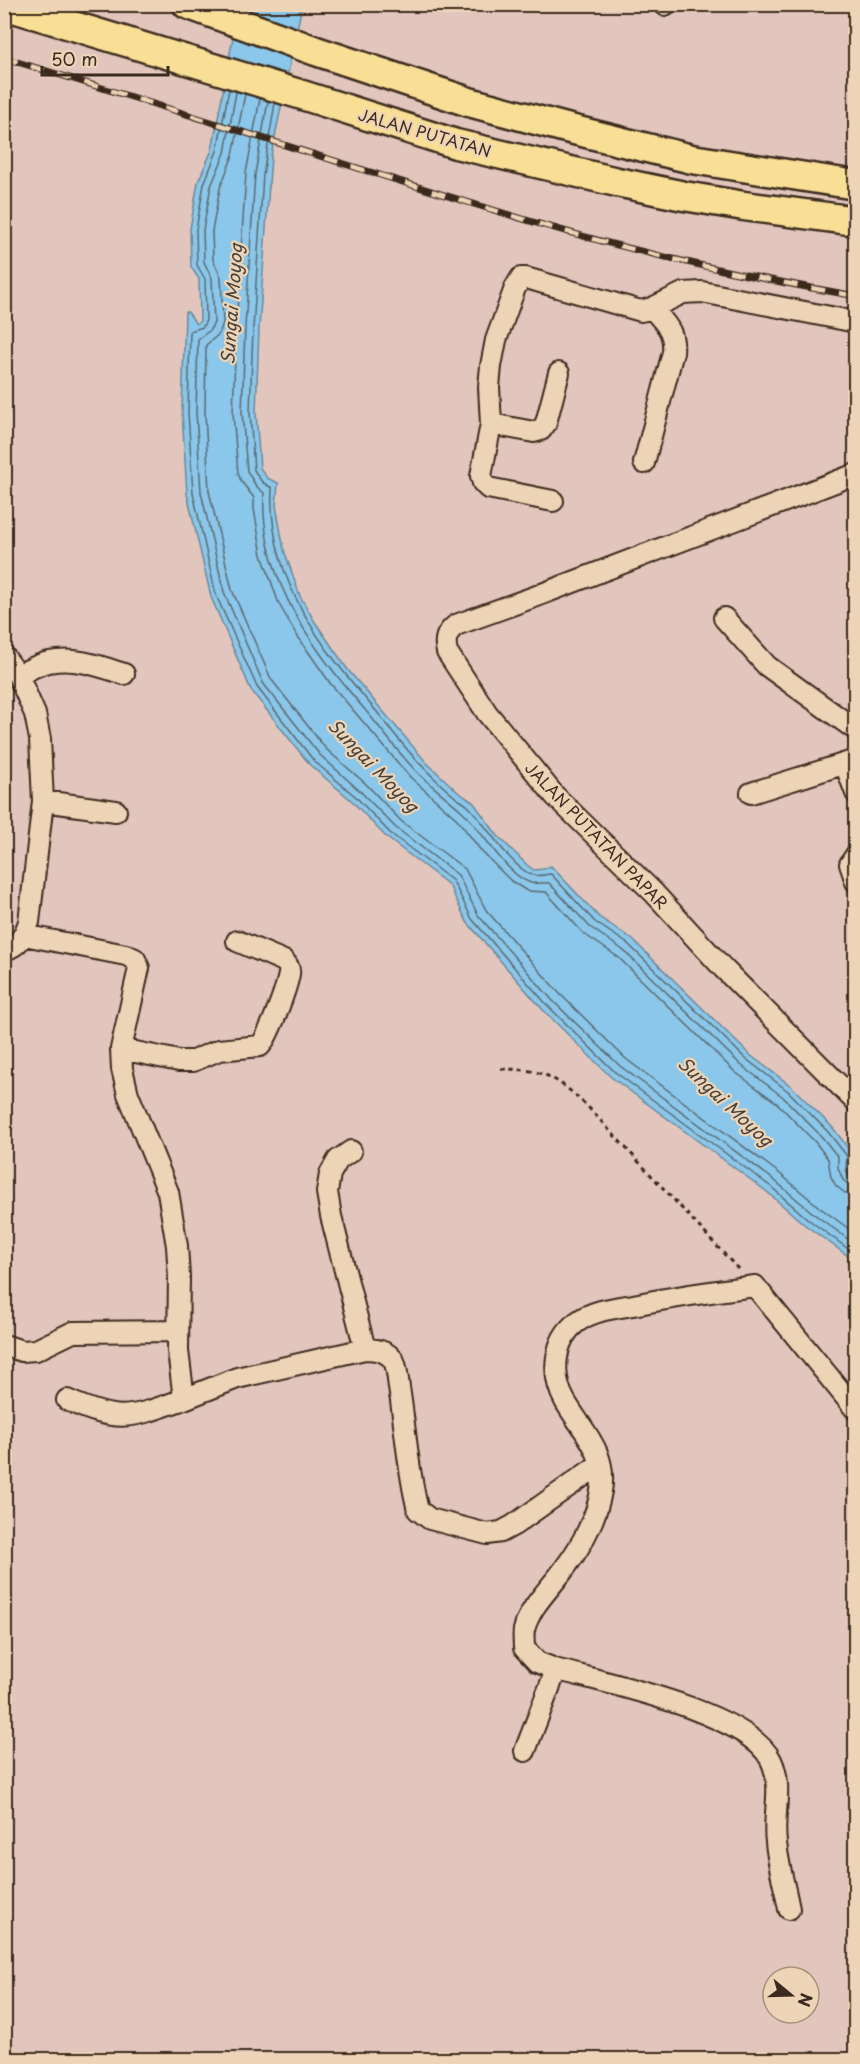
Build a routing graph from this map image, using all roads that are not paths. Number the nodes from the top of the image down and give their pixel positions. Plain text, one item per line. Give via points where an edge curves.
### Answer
1 (4, 4) edge
2 (186, 4) edge
3 (855, 184) edge
4 (855, 220) edge
5 (652, 308) junction
6 (855, 322) edge
7 (559, 373) dead end
8 (490, 424) junction
9 (644, 463) dead end
10 (855, 474) edge
11 (553, 501) dead end
12 (724, 618) dead end
13 (4, 656) edge
14 (124, 674) dead end
15 (18, 675) junction
16 (855, 729) edge
17 (850, 762) edge
18 (751, 793) dead end
19 (855, 793) edge
20 (43, 801) junction
21 (116, 811) dead end
22 (855, 855) edge
23 (855, 882) edge
24 (24, 935) junction
25 (237, 941) dead end
26 (4, 951) edge
27 (121, 1049) junction
28 (855, 1102) edge
29 (351, 1151) dead end
30 (178, 1331) junction
31 (4, 1345) edge
32 (365, 1348) junction
33 (184, 1399) junction
34 (67, 1400) dead end
35 (855, 1410) edge
36 (600, 1464) junction
37 (555, 1669) junction
38 (525, 1751) dead end
39 (789, 1910) dead end

1 - 4 highway, JALAN PUTATAN via 456,144 617,182 744,206
2 - 3 highway via 469,102 692,159
5 - 6 street via 683,293 702,292
5 - 8 street via 641,311 521,278 490,366
5 - 9 street via 674,339
7 - 8 street via 546,423 540,430
8 - 11 street via 483,483 488,488
10 - 28 street, JALAN PUTATAN PAPAR via 456,625 444,641 447,652 487,713 555,796
12 - 16 street via 767,666
13 - 15 street
14 - 15 street via 73,660 47,662
15 - 20 street via 35,714
17 - 18 street
17 - 19 street
20 - 21 street
20 - 24 street via 32,906
22 - 23 street via 850,864
24 - 26 street
24 - 27 street via 135,959 138,977
25 - 27 street via 284,961 289,967 260,1046 219,1050 193,1061
27 - 30 street via 128,1094 168,1192 179,1267
29 - 32 street via 338,1160 330,1174 327,1192
30 - 31 street via 73,1332 36,1350 22,1351
30 - 33 street
32 - 33 street via 237,1378
32 - 36 street via 388,1354 395,1362 414,1495 418,1510 430,1519 487,1534 501,1532
33 - 34 street via 137,1415 116,1417
35 - 36 street via 755,1286 596,1312 577,1322 563,1338 556,1359 557,1382 564,1400 595,1446
36 - 37 street via 602,1490 593,1520 568,1564 534,1607 524,1630 524,1648 537,1662
37 - 38 street
37 - 39 street via 685,1706 737,1729 756,1743 771,1760 778,1785 775,1840

